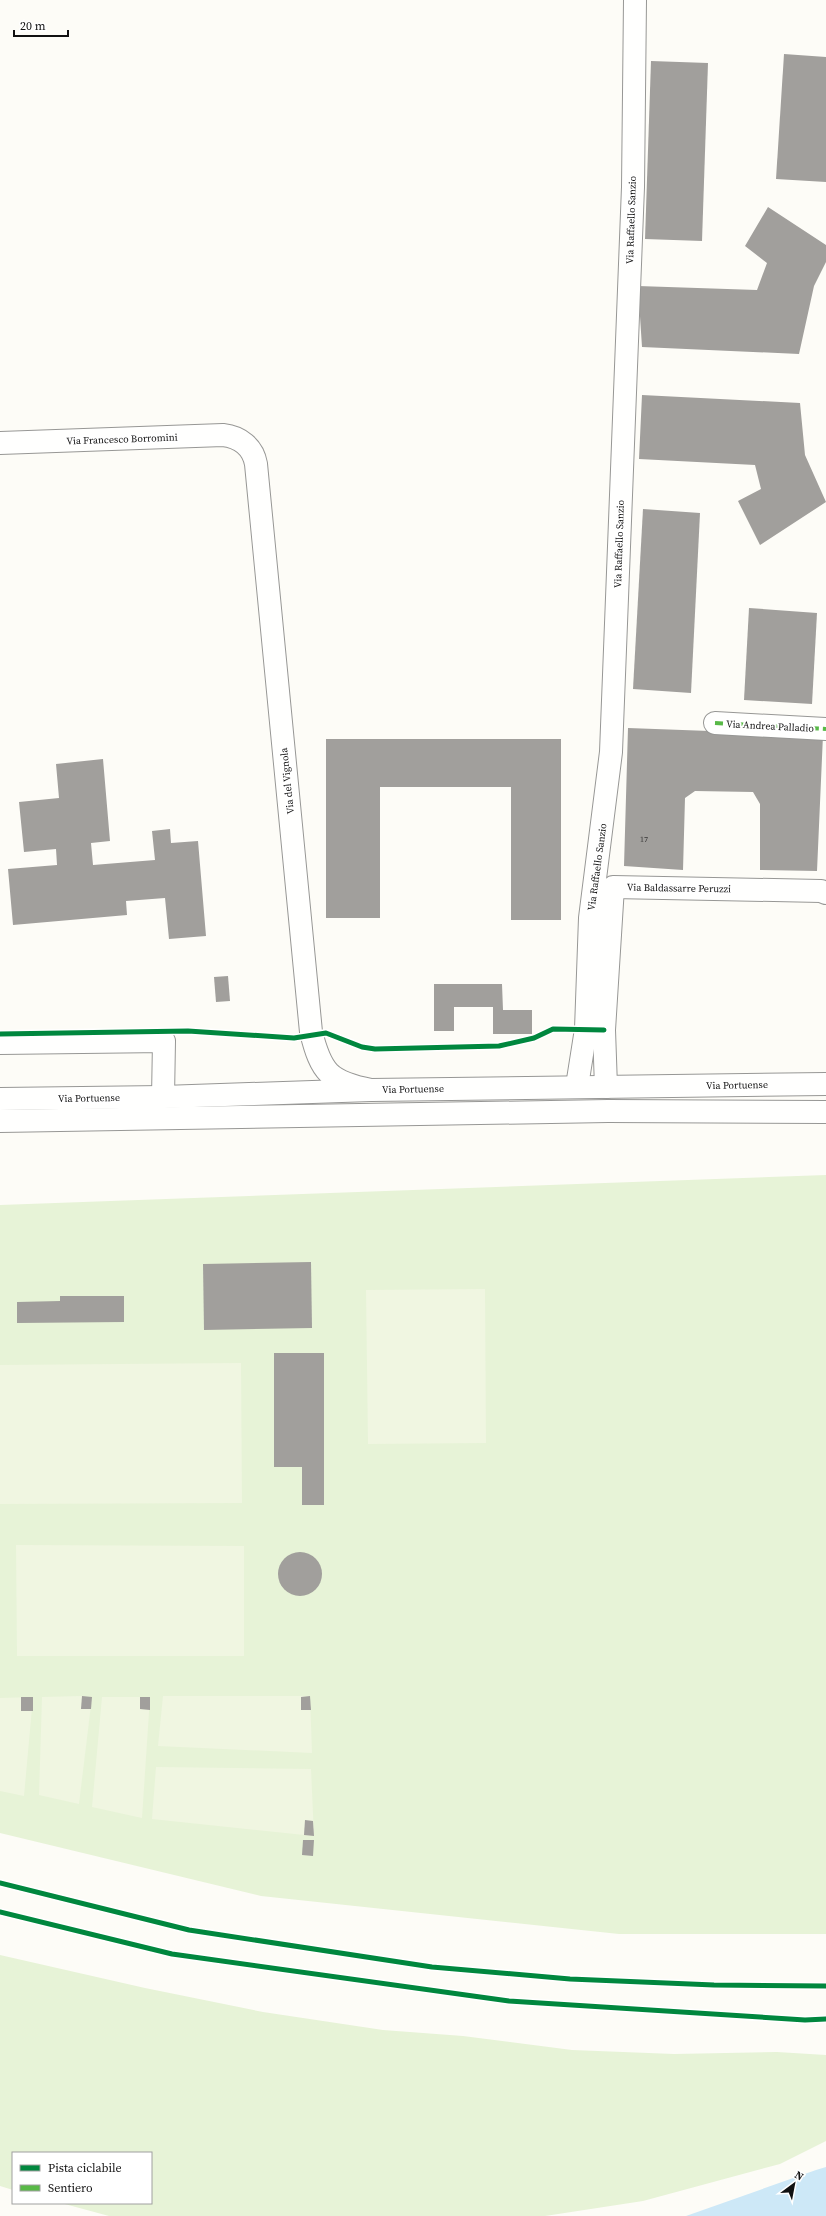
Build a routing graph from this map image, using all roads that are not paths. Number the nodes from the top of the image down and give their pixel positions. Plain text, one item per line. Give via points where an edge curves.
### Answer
1 (635, 0) edge
2 (243, 442) joint
3 (0, 443) edge
4 (715, 723) dead end
5 (826, 729) edge
6 (826, 893) edge
7 (0, 1043) edge
8 (826, 1084) edge
9 (577, 1086) junction
10 (606, 1087) junction
11 (371, 1090) junction
12 (163, 1097) junction
13 (0, 1098) edge
14 (826, 1112) edge
15 (0, 1121) edge

1 - 9 street, Via Raffaello Sanzio via 633,187 611,752 590,918 586,1029
2 - 3 street, Via Francesco Borromini via 223,435
2 - 11 street, Via del Vignola via 252,452 256,464 312,1032 320,1060 329,1073 348,1086
4 - 5 street, Via Andrea Palladio
6 - 10 street, Via Baldassarre Peruzzi via 613,887 604,1030
7 - 12 street via 164,1041
8 - 10 street, Via Portuense
9 - 10 street, Via Portuense
9 - 11 street, Via Portuense
11 - 12 street, Via Portuense
12 - 13 street, Via Portuense
14 - 15 street via 608,1111

